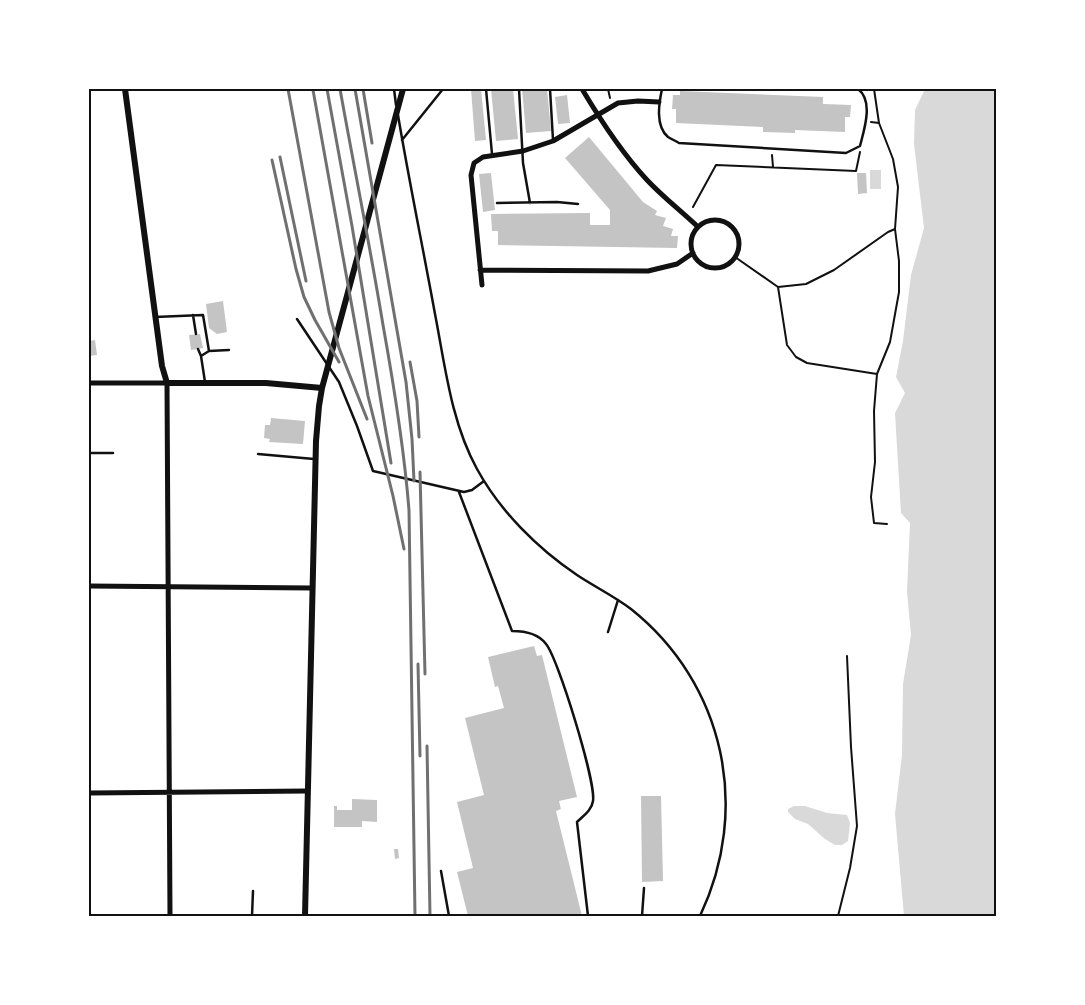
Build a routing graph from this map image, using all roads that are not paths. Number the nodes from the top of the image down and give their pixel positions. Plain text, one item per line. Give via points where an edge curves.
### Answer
1 (125, 89) edge
2 (394, 89) edge
3 (402, 89) edge
4 (443, 89) edge
5 (486, 89) edge
6 (518, 89) edge
7 (550, 89) edge
8 (582, 89) edge
9 (662, 89) edge
10 (858, 89) edge
11 (659, 102) junction
12 (597, 115) junction
13 (402, 140) junction
14 (553, 141) junction
15 (523, 151) junction
16 (492, 156) junction
17 (497, 203) dead end
18 (530, 203) junction
19 (578, 204) dead end
20 (698, 228) junction
21 (693, 253) junction
22 (480, 270) junction
23 (482, 285) dead end
24 (193, 315) junction
25 (155, 318) junction
26 (297, 320) dead end
27 (196, 334) dead end
28 (198, 349) dead end
29 (229, 350) dead end
30 (209, 351) junction
31 (201, 356) junction
32 (205, 382) junction
33 (89, 383) edge
34 (167, 383) junction
35 (322, 388) junction
36 (89, 453) edge
37 (113, 453) dead end
38 (258, 454) dead end
39 (316, 459) junction
40 (484, 481) junction
41 (460, 492) junction
42 (89, 586) edge
43 (168, 587) junction
44 (312, 588) junction
45 (618, 600) junction
46 (608, 632) dead end
47 (307, 791) junction
48 (170, 792) junction
49 (89, 793) edge
50 (441, 870) dead end
51 (644, 888) dead end
52 (253, 891) dead end
53 (170, 916) edge
54 (252, 916) edge
55 (305, 916) edge
56 (449, 916) edge
57 (588, 916) edge
58 (642, 916) edge
59 (700, 916) edge

1 - 25 street
2 - 13 lane
3 - 35 street
4 - 13 lane
5 - 16 lane
6 - 15 lane
7 - 14 lane
8 - 12 street
9 - 11 lane
10 - 11 lane via 867,108 866,122 860,146 846,152 679,142 667,136 660,125
11 - 12 street via 632,101 613,105
12 - 14 street
12 - 20 street via 639,171
13 - 40 lane via 448,380 463,436
14 - 15 street
15 - 16 street
15 - 18 lane
16 - 22 street via 476,160 471,171
17 - 18 lane
18 - 19 lane
20 - 21 street via 692,240
20 - 21 street via 715,220 726,223 735,231 739,242 735,257 726,264 712,267 698,261
21 - 22 street via 677,264 648,271
22 - 23 street
24 - 25 lane
24 - 27 lane
24 - 30 lane via 203,314
25 - 34 street
26 - 41 lane via 339,382 373,472
28 - 31 lane
29 - 30 lane
30 - 31 lane
31 - 32 lane
32 - 34 street
32 - 35 street via 266,382
33 - 34 street
34 - 43 street
35 - 39 street
36 - 37 lane
38 - 39 lane
39 - 44 street
40 - 41 lane via 472,490
40 - 45 lane via 542,548
41 - 57 lane via 512,630 527,631 547,644 576,725 594,794 592,807 577,822
42 - 43 street
43 - 44 street
43 - 48 street
44 - 47 street
45 - 46 lane
45 - 59 lane via 656,632 684,664 705,702 716,734 724,780 723,841 717,870
47 - 48 street
47 - 55 street
48 - 49 street
48 - 53 street
50 - 56 lane
51 - 58 lane
52 - 54 lane

